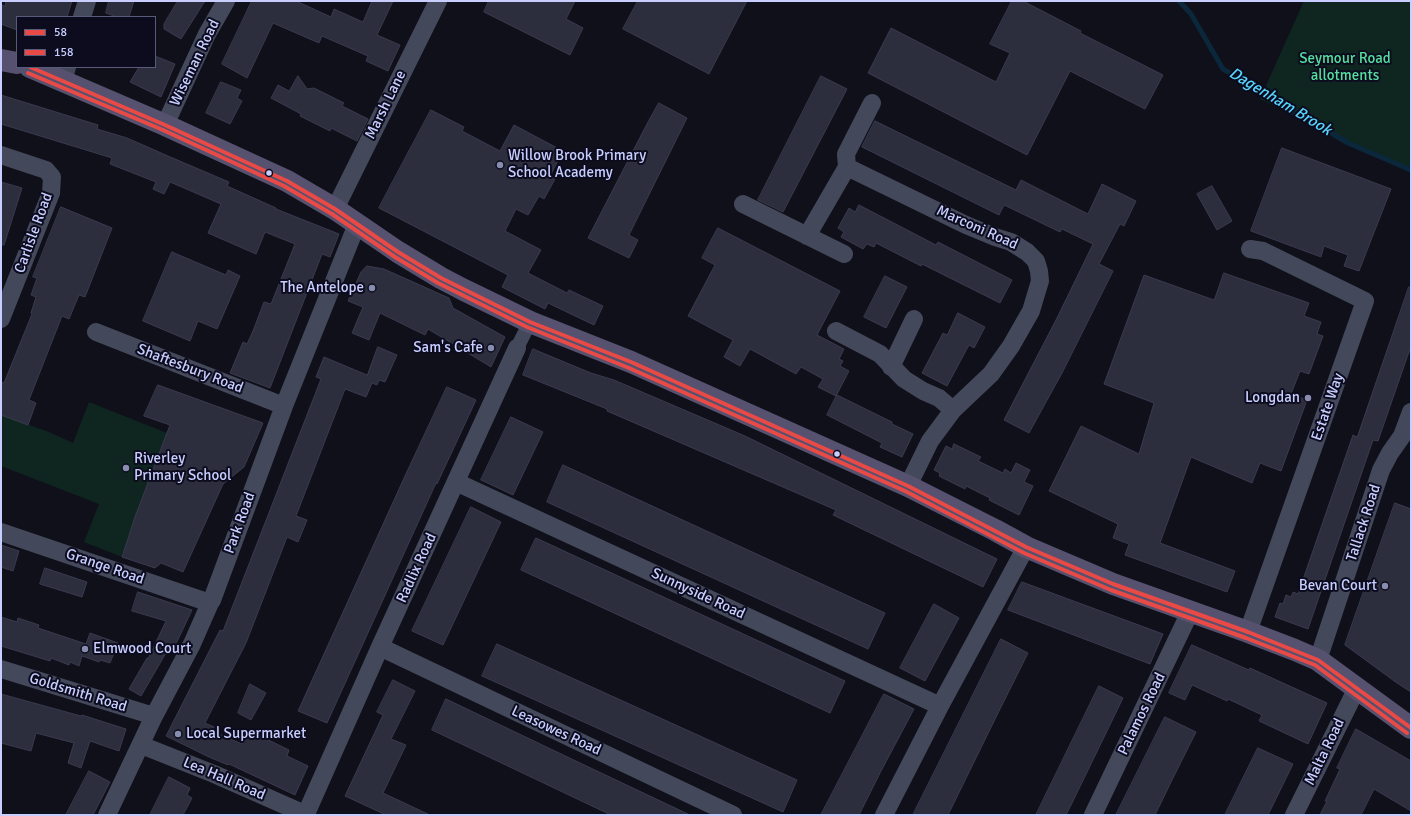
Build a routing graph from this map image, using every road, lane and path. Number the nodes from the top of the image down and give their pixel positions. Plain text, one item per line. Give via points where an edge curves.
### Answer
1 (87, 1) edge
2 (226, 1) edge
3 (438, 1) edge
4 (82, 16) edge
5 (1, 60) edge
6 (16, 63) edge
7 (35, 68) edge
8 (65, 74) edge
9 (872, 103) dead end
10 (165, 125) junction
11 (1, 155) edge
12 (847, 167) junction
13 (743, 204) dead end
14 (335, 209) junction
15 (357, 224) junction
16 (807, 236) junction
17 (1250, 249) dead end
18 (844, 254) dead end
19 (1, 319) edge
20 (914, 319) dead end
21 (530, 322) junction
22 (836, 331) dead end
23 (96, 332) dead end
24 (518, 348) joint
25 (891, 367) junction
26 (284, 406) junction
27 (953, 410) junction
28 (1411, 412) edge
29 (456, 482) junction
30 (908, 486) junction
31 (1, 532) edge
32 (1026, 547) junction
33 (210, 603) junction
34 (1190, 612) junction
35 (1248, 632) junction
36 (380, 648) junction
37 (1318, 660) junction
38 (1, 669) edge
39 (1357, 688) junction
40 (940, 706) junction
41 (154, 716) junction
42 (1411, 728) edge
43 (141, 745) junction
44 (107, 815) edge
45 (306, 815) edge
46 (733, 815) edge
47 (884, 815) edge
48 (1093, 815) edge
49 (1294, 815) edge

1 - 4 street
2 - 10 street, Wiseman Road via 207,34
3 - 14 street, Marsh Lane
5 - 6 main road
7 - 8 main road
8 - 10 main road
9 - 12 street via 846,154
10 - 14 main road via 272,174
11 - 19 street, Carlisle Road via 46,170 52,176 51,193
12 - 16 street
12 - 27 street, Marconi Road via 966,225 1011,242 1036,261 1040,281 1031,311 991,374
13 - 16 street
14 - 15 main road
15 - 21 main road via 441,278
15 - 26 street, Park Road
16 - 18 street
17 - 35 street, Estate Way via 1263,251 1366,300
20 - 25 street
21 - 24 street, Radlix Road
21 - 30 main road via 631,362
22 - 25 street via 880,354
23 - 26 street, Shaftesbury Road
24 - 29 street, Radlix Road
25 - 27 street via 904,379 939,398
26 - 33 street, Park Road
27 - 30 street, Marconi Road via 930,441
28 - 37 street, Tallack Road via 1402,436 1381,470
29 - 36 street, Radlix Road
29 - 40 street, Sunnyside Road
30 - 32 main road
31 - 33 street, Grange Road
32 - 34 main road via 1113,584
32 - 40 street
33 - 41 street, Park Road via 192,644
34 - 35 main road
34 - 48 street, Palamos Road
35 - 37 main road
36 - 45 street, Radlix Road
36 - 46 street, Leasowes Road
37 - 39 main road
38 - 41 street, Goldsmith Road
39 - 42 main road
39 - 49 street, Malta Road
40 - 47 street
41 - 43 street, Park Road
43 - 44 street, Park Road
43 - 45 street, Lea Hall Road

